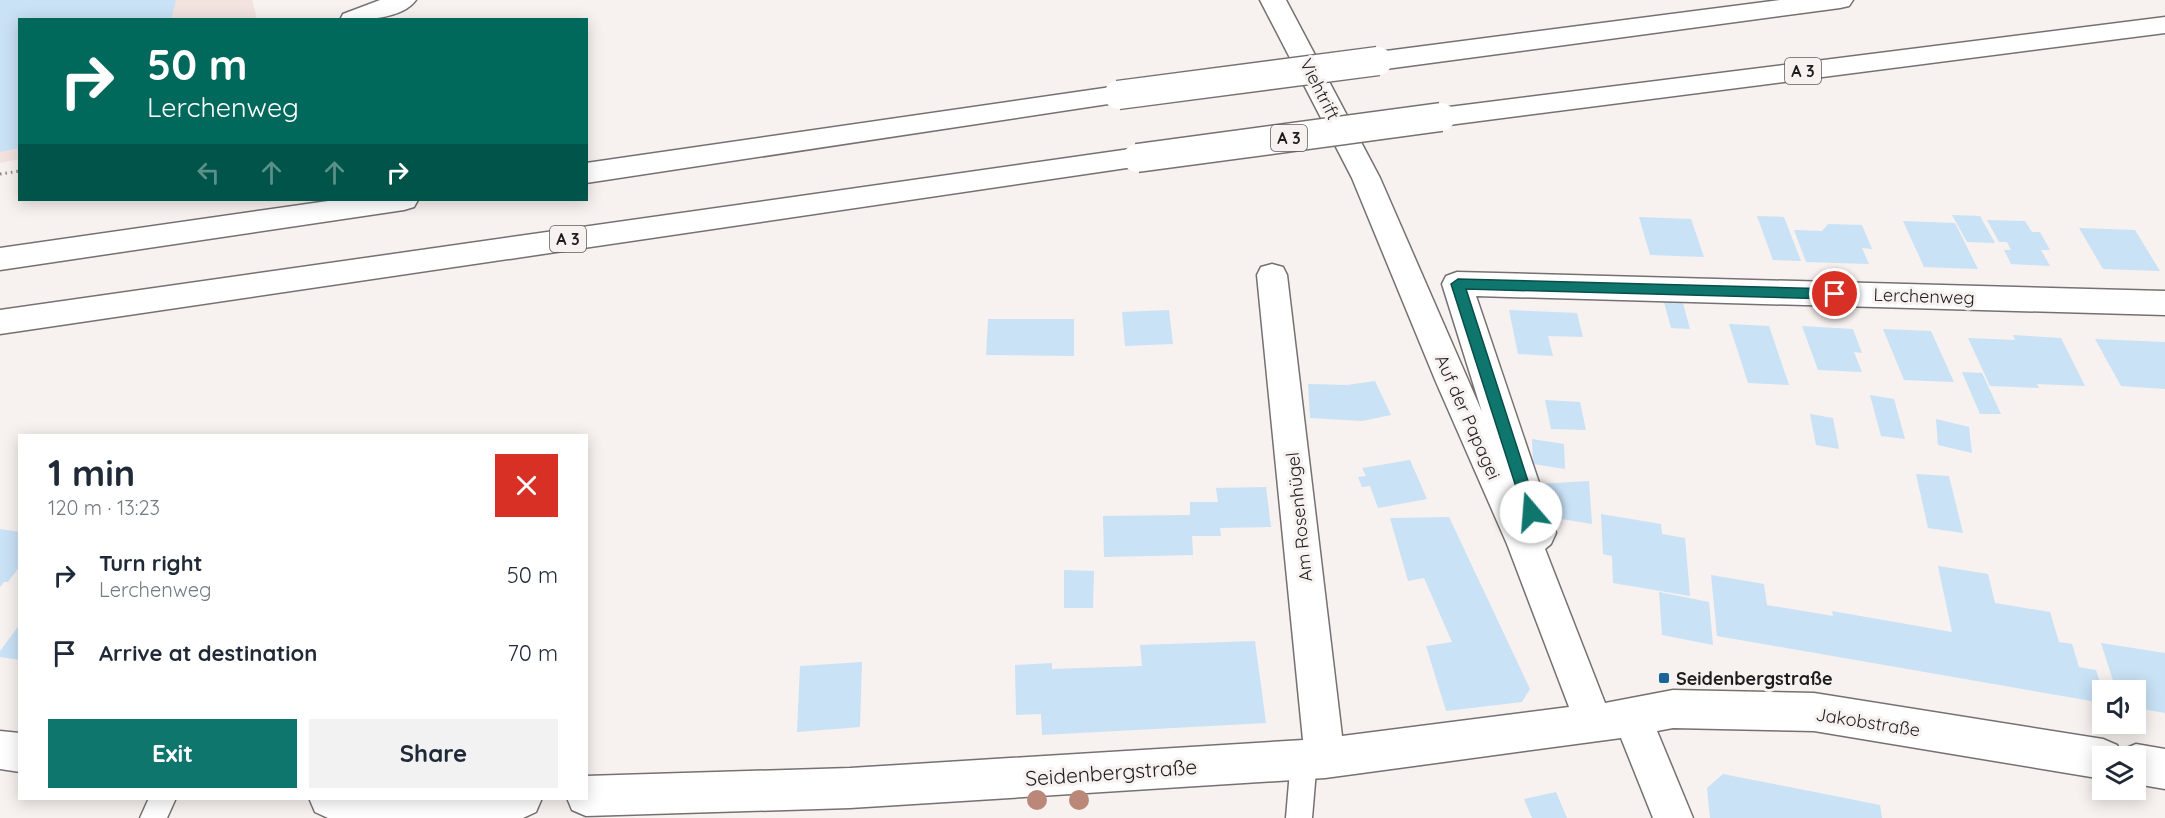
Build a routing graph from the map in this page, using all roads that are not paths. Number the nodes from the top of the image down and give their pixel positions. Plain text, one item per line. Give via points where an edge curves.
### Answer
1 (403, 0) edge
2 (1273, 0) edge
3 (1840, 0) edge
4 (357, 18) edge
5 (2165, 25) edge
6 (588, 173) edge
7 (1366, 178) joint
8 (397, 201) edge
9 (0, 259) edge
10 (1272, 276) dead end
11 (2165, 303) edge
12 (0, 322) edge
13 (1525, 543) junction
14 (1632, 718) junction
15 (1594, 723) junction
16 (0, 750) edge
17 (18, 753) edge
18 (2092, 757) edge
19 (1315, 759) junction
20 (2146, 766) edge
21 (2165, 769) edge
22 (588, 796) edge
23 (162, 800) edge
24 (343, 800) edge
25 (458, 800) edge
26 (153, 818) edge
27 (1299, 818) edge
28 (1672, 818) edge

1 - 4 main road
2 - 7 main road, Viehtrift
3 - 6 main road, bridge via 1118,95
5 - 12 main road, A 3, bridge via 1137,158
7 - 13 main road, Auf der Papagei
8 - 9 main road
10 - 19 main road, Am Rosenhügel
11 - 13 main road, Lerchenweg via 1458,284 1538,533
13 - 15 main road, Auf der Papagei
14 - 15 main road, Seidenbergstraße
14 - 18 main road, Jakobstraße via 1673,709 1814,712
14 - 28 main road
15 - 19 main road, Seidenbergstraße
16 - 17 main road
19 - 22 main road, Seidenbergstraße via 850,788
19 - 27 lane
20 - 21 main road
23 - 26 lane
24 - 25 main road

